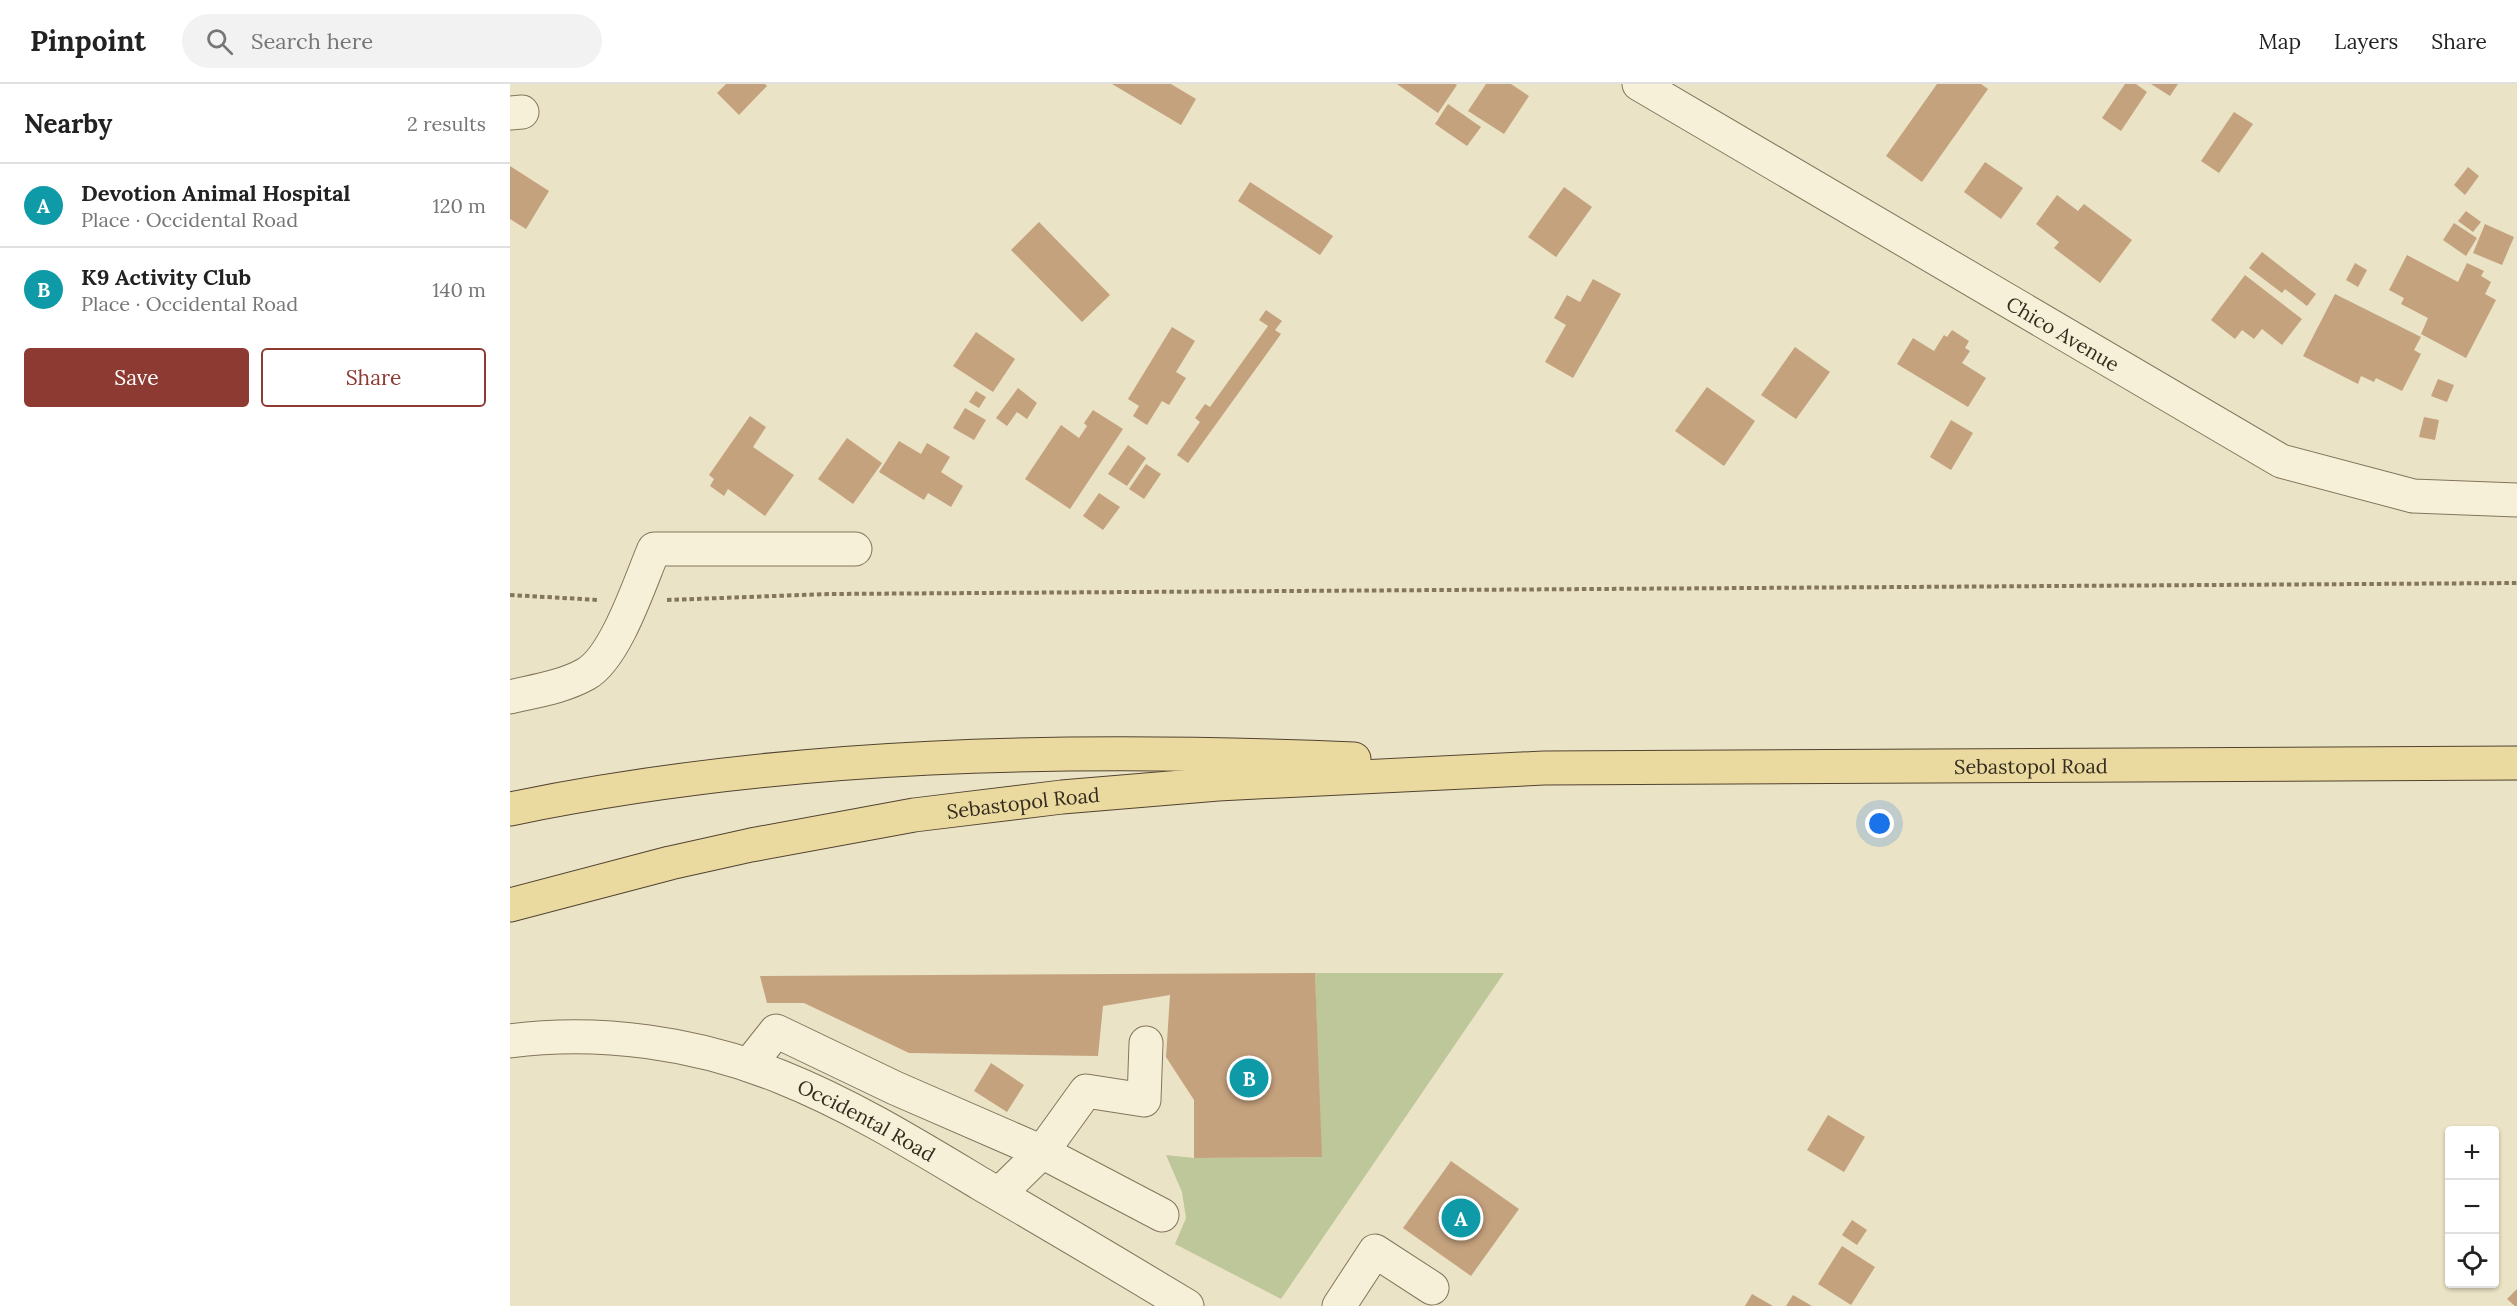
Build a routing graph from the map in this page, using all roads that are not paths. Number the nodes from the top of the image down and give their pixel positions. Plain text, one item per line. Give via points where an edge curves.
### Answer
1 (1639, 84) edge
2 (2517, 500) edge
3 (855, 549) dead end
4 (510, 697) edge
5 (2517, 763) edge
6 (1544, 768) junction
7 (510, 809) edge
8 (510, 905) edge
9 (510, 1041) edge
10 (1146, 1043) dead end
11 (749, 1065) junction
12 (1042, 1152) junction
13 (999, 1194) junction
14 (1162, 1215) dead end
15 (1432, 1288) dead end
16 (1187, 1306) edge
17 (1339, 1306) edge

1 - 2 street, Chico Avenue via 2281,461 2413,496
3 - 4 street via 654,549 612,645 597,666 575,679
5 - 6 main road, Sebastopol Road
6 - 7 main road, Sebastopol Road via 1216,755 948,758 711,777
6 - 8 main road, Sebastopol Road via 1206,785 914,815 740,848
9 - 11 street, Occidental Road via 560,1036 601,1038 683,1049
10 - 12 street via 1144,1100 1086,1091
11 - 12 street via 776,1031
11 - 13 street, Occidental Road via 861,1114
12 - 13 street
12 - 14 street
13 - 16 street, Occidental Road
15 - 17 street via 1375,1251

